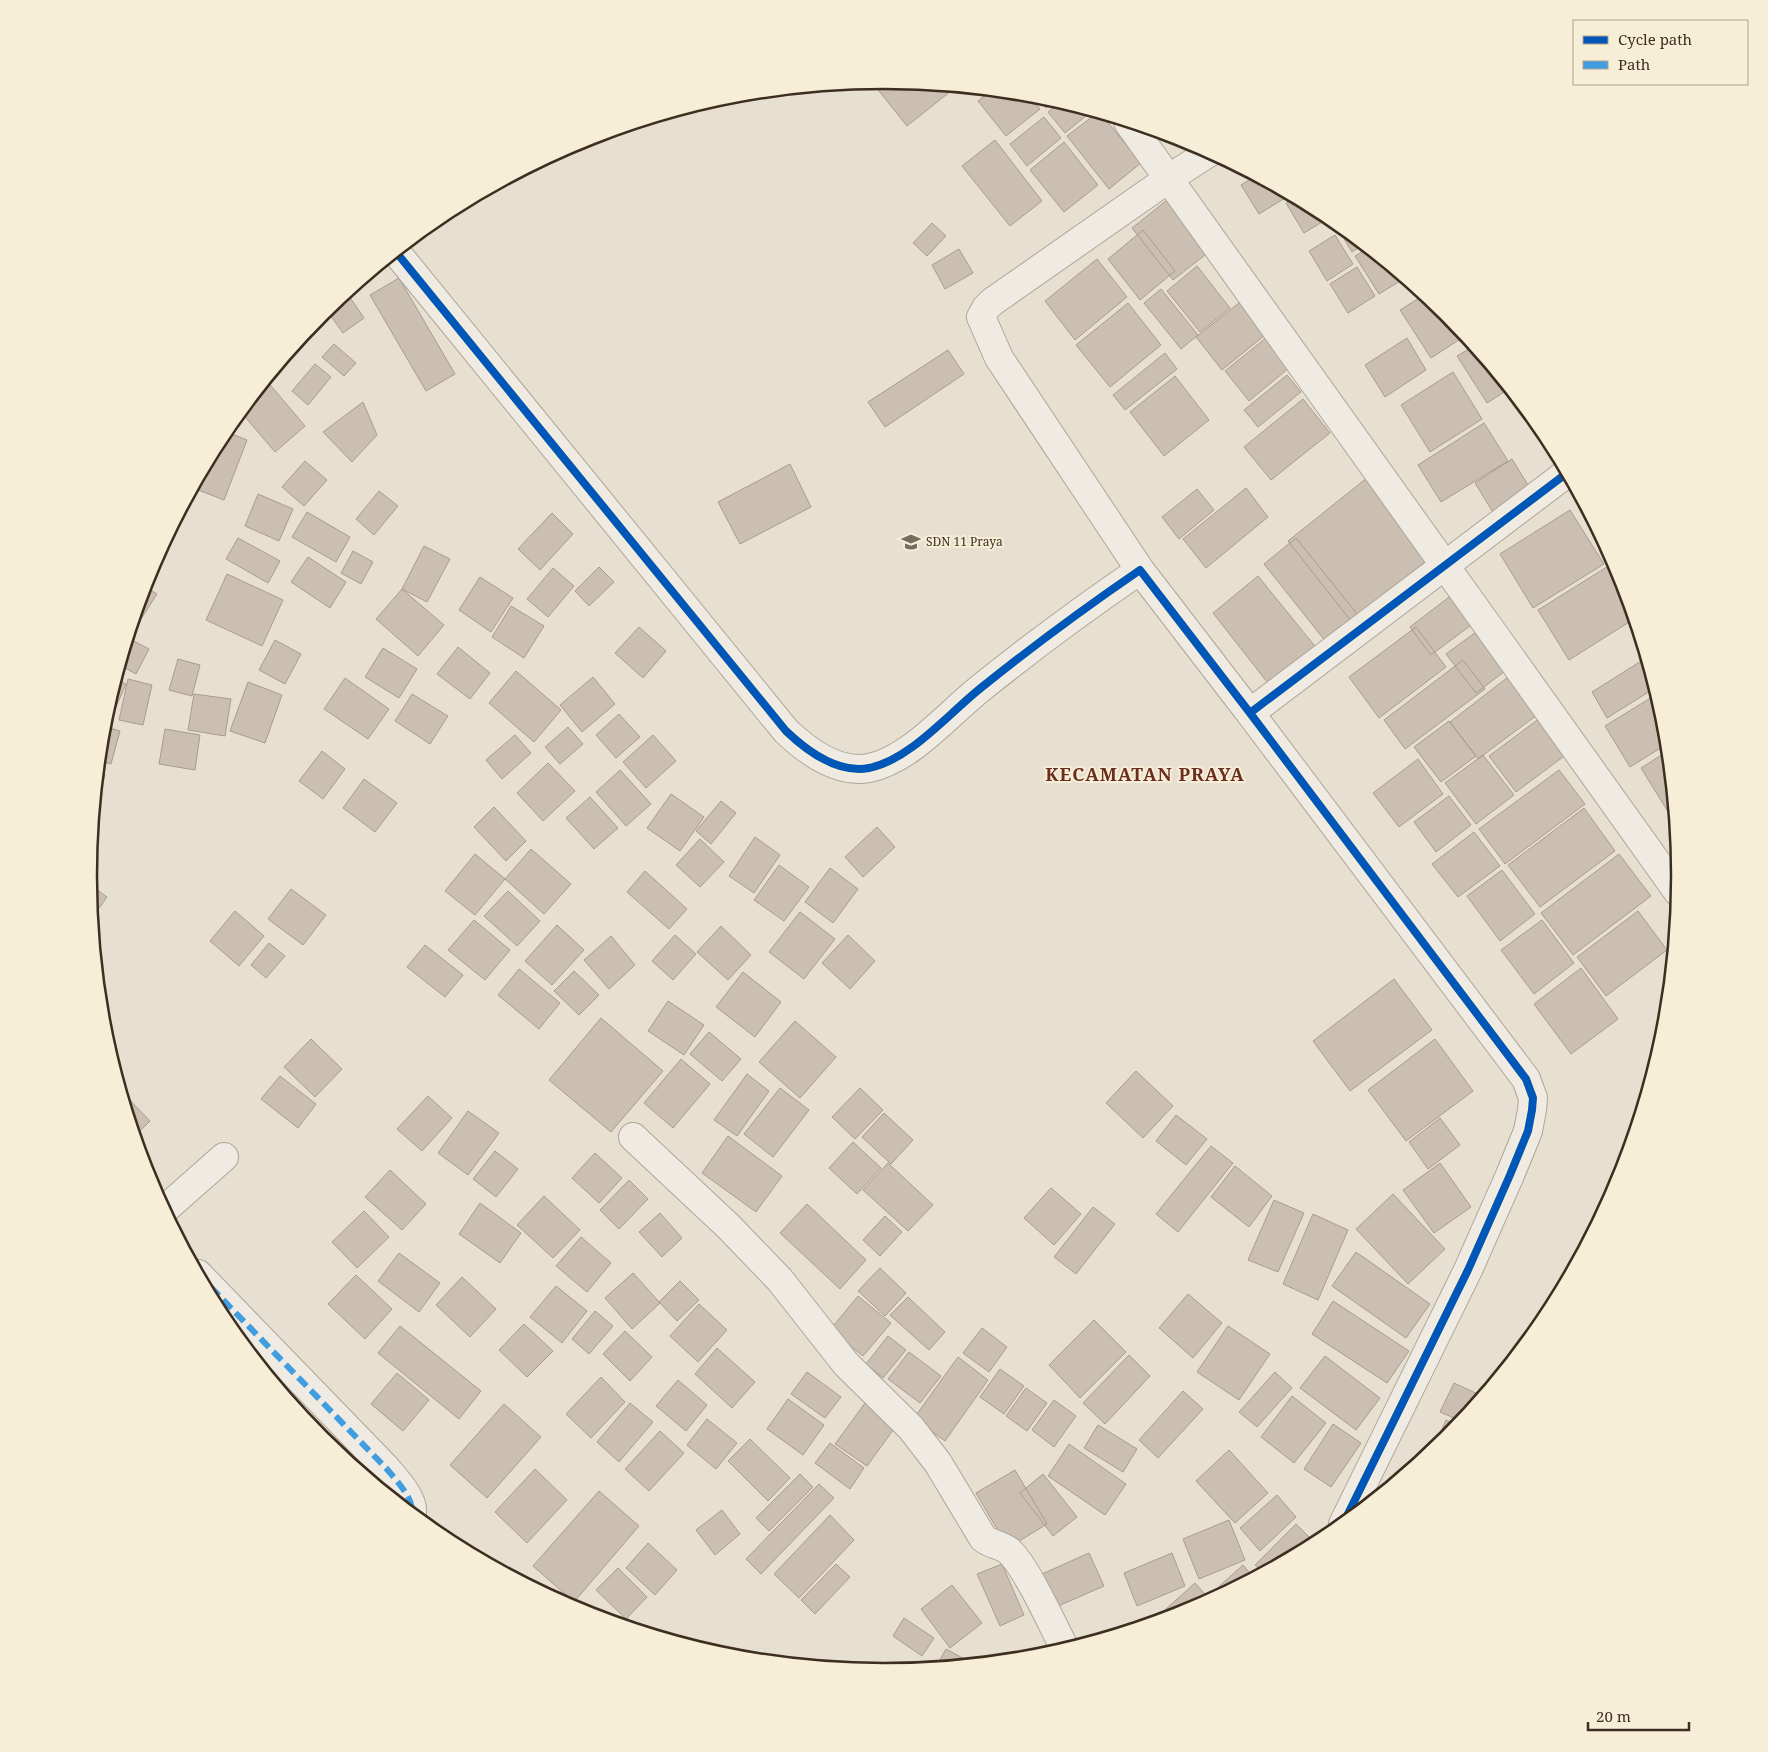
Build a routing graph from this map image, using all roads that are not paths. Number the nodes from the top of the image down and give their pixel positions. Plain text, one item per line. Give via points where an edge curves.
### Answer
1 (1134, 130) edge
2 (1203, 157) edge
3 (1168, 179) junction
4 (399, 256) edge
5 (1562, 476) edge
6 (1444, 566) junction
7 (1140, 570) junction
8 (1250, 713) junction
9 (1671, 882) edge
10 (633, 1137) dead end
11 (224, 1157) dead end
12 (170, 1205) edge
13 (216, 1293) edge
14 (410, 1504) edge
15 (1350, 1511) edge
16 (1061, 1642) edge

1 - 3 street
2 - 3 street
3 - 6 street
3 - 7 street via 992,302 981,317 999,358
4 - 7 street via 749,689 786,731 816,756 855,769 887,763 981,688
5 - 6 street
6 - 8 street
6 - 9 street
7 - 8 street
8 - 15 street via 1526,1079 1533,1098 1528,1131 1468,1270
10 - 16 street via 780,1280 846,1364 911,1428 956,1492 983,1538 1004,1547 1016,1559
11 - 12 street
13 - 14 street via 386,1468

